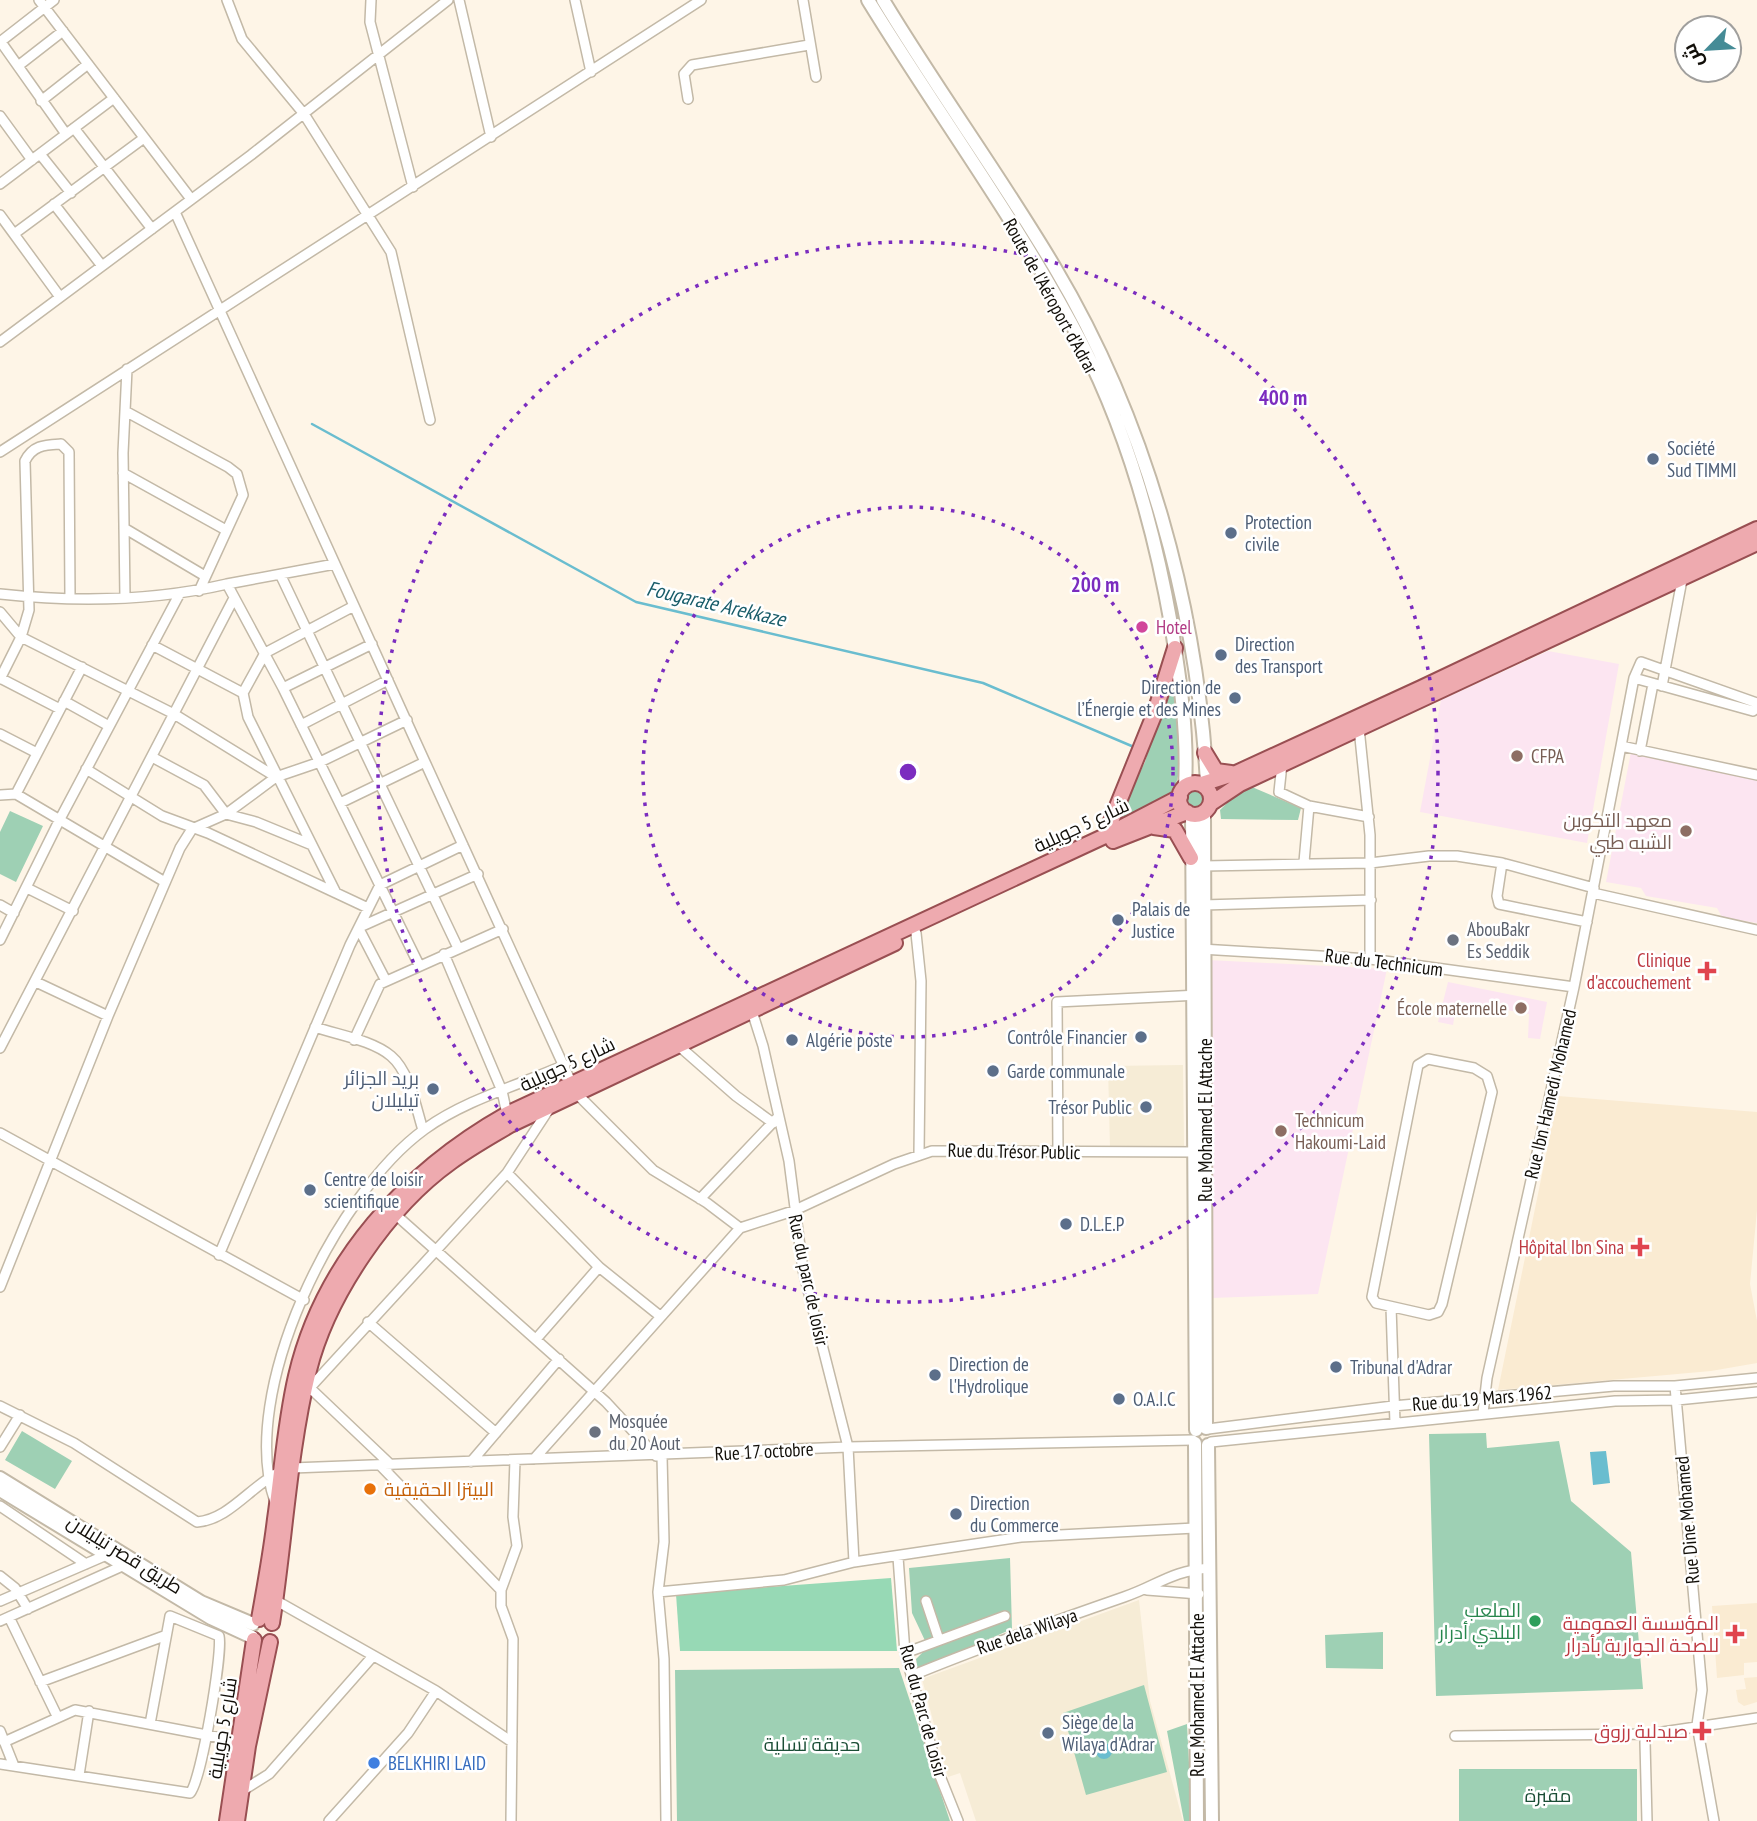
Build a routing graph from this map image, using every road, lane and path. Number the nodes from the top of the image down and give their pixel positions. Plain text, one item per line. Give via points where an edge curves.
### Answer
1 (54, 0) edge
2 (227, 0) edge
3 (371, 0) edge
4 (448, 0) edge
5 (459, 0) edge
6 (575, 0) edge
7 (701, 0) edge
8 (803, 0) edge
9 (868, 0) edge
10 (883, 0) edge
11 (42, 4) edge
12 (63, 31) junction
13 (0, 42) edge
14 (809, 45) junction
15 (380, 54) junction
16 (88, 64) junction
17 (18, 66) junction
18 (591, 72) junction
19 (816, 77) dead end
20 (114, 98) junction
21 (688, 99) dead end
22 (41, 100) junction
23 (304, 114) junction
24 (0, 116) edge
25 (4, 129) edge
26 (70, 131) junction
27 (491, 137) junction
28 (144, 138) junction
29 (36, 157) junction
30 (104, 168) junction
31 (0, 184) edge
32 (413, 187) junction
33 (71, 192) junction
34 (191, 200) junction
35 (54, 204) junction
36 (175, 212) junction
37 (0, 215) edge
38 (369, 215) junction
39 (152, 229) junction
40 (14, 234) junction
41 (102, 266) junction
42 (60, 297) junction
43 (219, 310) junction
44 (0, 342) edge
45 (127, 369) junction
46 (125, 411) junction
47 (430, 420) dead end
48 (0, 452) edge
49 (123, 473) junction
50 (124, 528) junction
51 (1757, 529) edge
52 (226, 530) junction
53 (1757, 543) edge
54 (335, 564) junction
55 (205, 576) junction
56 (281, 576) junction
57 (1682, 580) junction
58 (227, 584) junction
59 (199, 591) junction
60 (180, 593) junction
61 (0, 594) edge
62 (1182, 594) junction
63 (29, 597) junction
64 (70, 597) junction
65 (1166, 597) junction
66 (125, 598) junction
67 (234, 598) junction
68 (354, 606) junction
69 (0, 612) edge
70 (307, 631) junction
71 (21, 637) junction
72 (372, 644) junction
73 (152, 645) junction
74 (1190, 645) junction
75 (1175, 648) junction
76 (265, 653) junction
77 (82, 667) junction
78 (325, 667) junction
79 (196, 668) junction
80 (1667, 672) junction
81 (0, 678) edge
82 (1634, 678) junction
83 (388, 680) junction
84 (1657, 685) junction
85 (283, 688) junction
86 (127, 691) junction
87 (243, 693) junction
88 (1757, 703) edge
89 (342, 704) junction
90 (62, 705) junction
91 (1757, 708) edge
92 (174, 714) junction
93 (407, 720) junction
94 (301, 725) junction
95 (109, 726) junction
96 (1359, 728) junction
97 (0, 734) edge
98 (361, 742) junction
99 (1621, 746) junction
100 (1640, 751) junction
101 (37, 753) junction
102 (1205, 753) junction
103 (152, 757) junction
104 (320, 762) junction
105 (425, 762) junction
106 (1282, 764) junction
107 (86, 769) junction
108 (1236, 773) junction
109 (1757, 775) edge
110 (277, 776) junction
111 (380, 783) junction
112 (1182, 792) junction
113 (16, 794) junction
114 (0, 796) edge
115 (131, 797) junction
116 (1201, 800) junction
117 (340, 803) junction
118 (1309, 806) junction
119 (226, 814) junction
120 (1368, 817) junction
121 (60, 819) junction
122 (1149, 827) junction
123 (192, 828) junction
124 (1105, 836) junction
125 (104, 844) junction
126 (312, 845) junction
127 (463, 845) junction
128 (1197, 862) junction
129 (1304, 862) junction
130 (1370, 863) junction
131 (1502, 863) junction
132 (419, 866) junction
133 (478, 874) junction
134 (165, 881) junction
135 (380, 885) junction
136 (27, 888) junction
137 (1593, 890) junction
138 (336, 892) junction
139 (434, 895) junction
140 (1371, 900) junction
141 (0, 905) edge
142 (1203, 905) junction
143 (964, 906) junction
144 (368, 908) junction
145 (73, 911) junction
146 (392, 912) junction
147 (14, 913) junction
148 (1587, 922) junction
149 (359, 928) junction
150 (503, 929) junction
151 (1757, 930) edge
152 (916, 933) junction
153 (0, 940) edge
154 (458, 948) junction
155 (1198, 948) junction
156 (444, 954) junction
157 (1370, 959) junction
158 (419, 965) junction
159 (386, 981) junction
160 (36, 982) junction
161 (1574, 987) junction
162 (1199, 995) junction
163 (750, 1006) junction
164 (108, 1016) junction
165 (315, 1027) junction
166 (4, 1030) edge
167 (354, 1040) junction
168 (679, 1045) junction
169 (0, 1048) edge
170 (565, 1065) junction
171 (574, 1088) junction
172 (502, 1091) junction
173 (552, 1104) junction
174 (507, 1114) junction
175 (776, 1120) junction
176 (423, 1130) junction
177 (0, 1133) edge
178 (1200, 1152) junction
179 (1058, 1153) junction
180 (919, 1154) junction
181 (50, 1162) junction
182 (507, 1173) junction
183 (700, 1199) junction
184 (793, 1211) junction
185 (396, 1215) junction
186 (740, 1228) junction
187 (435, 1250) junction
188 (219, 1255) junction
189 (599, 1268) junction
190 (0, 1287) edge
191 (304, 1300) junction
192 (1391, 1307) junction
193 (660, 1316) junction
194 (368, 1322) junction
195 (537, 1338) junction
196 (559, 1359) junction
197 (1757, 1378) edge
198 (1675, 1386) junction
199 (307, 1391) junction
200 (1757, 1392) edge
201 (594, 1393) junction
202 (1484, 1398) junction
203 (1677, 1400) junction
204 (0, 1406) edge
205 (1393, 1406) junction
206 (1360, 1410) junction
207 (1483, 1413) junction
208 (20, 1415) junction
209 (1395, 1423) junction
210 (1361, 1426) junction
211 (496, 1433) junction
212 (1202, 1437) junction
213 (0, 1447) edge
214 (848, 1447) junction
215 (659, 1456) junction
216 (534, 1459) junction
217 (515, 1460) junction
218 (471, 1462) junction
219 (380, 1465) junction
220 (391, 1465) junction
221 (287, 1469) junction
222 (0, 1478) edge
223 (267, 1478) junction
224 (1195, 1484) junction
225 (1208, 1484) junction
226 (0, 1490) edge
227 (0, 1506) edge
228 (277, 1506) junction
229 (1195, 1528) junction
230 (113, 1552) junction
231 (898, 1557) junction
232 (131, 1562) junction
233 (854, 1562) junction
234 (86, 1564) junction
235 (1203, 1569) junction
236 (0, 1576) edge
237 (501, 1590) junction
238 (1145, 1590) junction
239 (658, 1592) junction
240 (19, 1593) junction
241 (1203, 1594) junction
242 (0, 1601) edge
243 (275, 1601) junction
244 (926, 1601) dead end
245 (28, 1609) junction
246 (1005, 1616) dead end
247 (5, 1619) edge
248 (258, 1628) junction
249 (164, 1636) junction
250 (939, 1640) junction
251 (905, 1653) junction
252 (373, 1656) junction
253 (911, 1676) junction
254 (40, 1682) junction
255 (436, 1691) junction
256 (89, 1711) junction
257 (57, 1716) junction
258 (1757, 1718) edge
259 (150, 1724) junction
260 (1697, 1725) junction
261 (1757, 1725) edge
262 (0, 1731) edge
263 (1649, 1734) junction
264 (206, 1736) junction
265 (1455, 1736) dead end
266 (238, 1741) junction
267 (5, 1742) junction
268 (512, 1742) junction
269 (0, 1764) edge
270 (14, 1766) junction
271 (79, 1775) junction
272 (242, 1791) junction
273 (227, 1821) edge
274 (237, 1821) edge
275 (329, 1821) edge
276 (511, 1821) edge
277 (666, 1821) edge
278 (958, 1821) edge
279 (1197, 1821) edge
280 (1212, 1821) edge
281 (1647, 1821) edge
282 (1714, 1821) edge

1 - 11 street
2 - 23 street via 242,39
3 - 15 street via 370,22
4 - 15 street
5 - 27 street
6 - 18 street
7 - 18 street
8 - 14 street
9 - 65 main road, Route de l'Aéroport d'Adrar via 1031,253 1081,343 1131,464
10 - 62 main road, Route de l'Aéroport d'Adrar via 1055,268 1103,359 1167,533
11 - 12 street
11 - 13 street
12 - 16 street
12 - 17 street
13 - 17 street
14 - 19 street
14 - 21 street via 692,65 684,74
15 - 23 street
15 - 32 street
16 - 20 street
16 - 22 street
17 - 22 street
18 - 27 street
20 - 26 street
20 - 28 street
22 - 26 street
23 - 34 street
23 - 38 street
24 - 25 street
25 - 29 street
26 - 29 street
26 - 30 street
27 - 32 street
28 - 30 street
28 - 34 street
29 - 31 street
29 - 33 street
30 - 33 street
30 - 39 street
32 - 38 street
33 - 35 street
34 - 36 street
35 - 40 street
35 - 41 street
36 - 39 street
36 - 43 street
37 - 40 street
38 - 43 street
38 - 47 street via 395,265
39 - 41 street
40 - 42 street
41 - 42 street
42 - 44 street
43 - 45 street
43 - 54 street
45 - 46 street
45 - 48 street
46 - 49 street
46 - 52 street via 237,474 243,495
49 - 50 street
49 - 52 street
50 - 55 street
50 - 66 street
51 - 108 main road
52 - 55 street
53 - 57 main road
54 - 56 street
54 - 68 street
55 - 59 street
56 - 58 street
56 - 70 street
57 - 80 street
57 - 96 main road
58 - 59 street
58 - 67 street
59 - 60 street
60 - 66 street
60 - 73 street
61 - 63 street
62 - 65 main road
62 - 74 main road, Route de l'Aéroport d'Adrar
63 - 64 street
63 - 64 street via 25,461 34,449 61,444 69,452
63 - 71 street
64 - 66 street
65 - 75 main road, Route de l'Aéroport d'Adrar
67 - 76 street
67 - 79 street
68 - 70 street
68 - 72 street
69 - 71 street
70 - 76 street
70 - 78 street
71 - 77 street
71 - 81 street
72 - 78 street
72 - 83 street
73 - 79 street
73 - 86 street
74 - 75 main road
74 - 102 main road, Route de l'Aéroport d'Adrar
75 - 112 main road, Route de l'Aéroport d'Adrar via 1186,727
75 - 124 main road via 1154,715
76 - 85 street
76 - 87 street
77 - 86 street
77 - 90 street
78 - 85 street
78 - 89 street
79 - 87 street
79 - 92 street
80 - 82 street via 1642,662
80 - 84 street
80 - 88 street
81 - 90 street
82 - 84 street
82 - 99 street, Rue Ibn Hamedi Mohamed
83 - 89 street
83 - 93 street
84 - 91 street via 1752,711
84 - 100 street
85 - 94 street
86 - 92 street
86 - 95 street
87 - 110 street via 248,717
89 - 94 street
89 - 98 street
90 - 95 street
90 - 101 street
92 - 103 street
92 - 110 street
93 - 98 street
93 - 105 street
94 - 104 street
95 - 107 street
96 - 106 main road
96 - 120 street
97 - 101 street
98 - 104 street
98 - 111 street
99 - 100 street
99 - 137 street, Rue Ibn Hamedi Mohamed
100 - 109 street
101 - 113 street
102 - 108 main road via 1216,771
102 - 116 main road, Route de l'Aéroport d'Adrar
103 - 115 street
103 - 119 street via 204,785
104 - 110 street
104 - 117 street
105 - 111 street
105 - 127 street
106 - 116 main road
106 - 118 street via 1279,792
107 - 115 street
107 - 121 street
108 - 116 main road
110 - 119 street
110 - 126 street
111 - 117 street
111 - 132 street
112 - 116 main road
112 - 116 main road, شارع 5 جويلية via 1194,783
112 - 124 main road, شارع 5 جويلية
113 - 114 street
113 - 121 street
115 - 123 street
115 - 125 street
116 - 122 main road, شارع 5 جويلية
116 - 128 main road, Rue Mohamed El Attache
117 - 135 street
118 - 120 street
118 - 129 street
119 - 123 street
119 - 126 street via 256,821
120 - 130 street
121 - 125 street
121 - 136 street
122 - 128 main road via 1175,830
122 - 143 main road, شارع 5 جويلية
123 - 134 street
123 - 138 street
124 - 143 main road, شارع 5 جويلية
125 - 134 street
125 - 145 street
126 - 138 street
127 - 132 street
127 - 133 street
128 - 129 street
128 - 142 main road, Rue Mohamed El Attache
128 - 155 main road, Rue Mohamed El Attache
129 - 130 street
130 - 131 street via 1429,856
130 - 140 street
131 - 137 street
131 - 148 street via 1499,904
132 - 135 street
132 - 139 street
133 - 139 street
133 - 150 street
134 - 164 street
135 - 144 street
135 - 146 street
136 - 145 street
136 - 147 street
137 - 148 street, Rue Ibn Hamedi Mohamed
137 - 151 street
138 - 144 street
139 - 146 street
139 - 154 street
140 - 142 street
140 - 157 street
141 - 147 street
142 - 155 main road, Rue Mohamed El Attache
143 - 152 main road, شارع 5 جويلية
143 - 163 main road, شارع 5 جويلية
144 - 149 street
145 - 160 street
146 - 149 street
146 - 158 street
147 - 153 street
148 - 161 street, Rue Ibn Hamedi Mohamed
149 - 159 street
149 - 165 street
150 - 154 street
150 - 170 street
152 - 163 main road, شارع 5 جويلية
152 - 180 street via 921,981
154 - 156 street
155 - 157 street, Rue du Technicum
155 - 162 main road, Rue Mohamed El Attache
156 - 158 street
156 - 172 street
157 - 161 street, Rue du Technicum
158 - 159 street
159 - 167 street via 377,987
160 - 164 street
160 - 166 street
161 - 202 street, Rue Ibn Hamedi Mohamed
162 - 178 main road, Rue Mohamed El Attache
162 - 179 street via 1057,1002
163 - 168 main road, شارع 5 جويلية
163 - 171 main road, شارع 5 جويلية
163 - 175 street, Rue du parc de loisir
164 - 181 street
165 - 167 street
165 - 188 street
166 - 169 street
167 - 176 street via 392,1057
168 - 171 main road, شارع 5 جويلية
168 - 175 street via 736,1096
170 - 171 street
170 - 172 street
171 - 173 main road, شارع 5 جويلية
171 - 174 main road, شارع 5 جويلية
171 - 183 street via 635,1154
172 - 174 street
172 - 176 street
173 - 182 street
173 - 185 main road, شارع 5 جويلية via 450,1163
174 - 221 main road, شارع 5 جويلية via 447,1151 408,1184 358,1243 330,1285 296,1375
175 - 183 street
175 - 184 street, Rue du parc de loisir via 789,1161
176 - 191 street via 392,1157 352,1206 328,1245
177 - 181 street
178 - 179 street, Rue du Trésor Public
178 - 212 main road, Rue Mohamed El Attache
179 - 180 street, Rue du Trésor Public via 944,1150
180 - 184 street, Rue du Trésor Public
181 - 188 street
181 - 190 street
182 - 187 street
182 - 189 street
183 - 186 street
184 - 186 street, Rue du Trésor Public
184 - 214 street, Rue du parc de loisir via 803,1270
185 - 187 street
185 - 199 main road, شارع 5 جويلية via 351,1274 315,1350
186 - 193 street
187 - 194 street
187 - 195 street
188 - 191 street
189 - 193 street
189 - 195 street
191 - 223 street via 274,1387 265,1449
192 - 192 street via 1372,1297 1418,1065 1427,1059 1474,1068 1487,1076 1492,1092 1442,1304 1438,1312 1429,1315
192 - 205 street
193 - 201 street
194 - 199 street
194 - 211 street
195 - 196 street
196 - 201 street
196 - 211 street
197 - 198 street, Rue du 19 Mars 1962
198 - 202 street, Rue du 19 Mars 1962 via 1614,1386
198 - 203 street, Rue Dine Mohamed
199 - 220 street
199 - 221 main road, شارع 5 جويلية
200 - 203 street, Rue du 19 Mars 1962
201 - 215 street
201 - 216 street
202 - 205 street, Rue du 19 Mars 1962
202 - 207 street, Rue Ibn Hamedi Mohamed
203 - 207 street, Rue du 19 Mars 1962
203 - 260 street, Rue Dine Mohamed via 1702,1690
204 - 208 street
205 - 206 street, Rue du 19 Mars 1962
205 - 209 street
206 - 210 street
206 - 212 street, Rue du 19 Mars 1962
207 - 209 street, Rue du 19 Mars 1962
208 - 213 street
208 - 223 street via 74,1443 197,1522 214,1517
209 - 210 street, Rue du 19 Mars 1962
210 - 212 street, Rue du 19 Mars 1962
211 - 218 street
212 - 214 street, Rue 17 octobre
212 - 224 main road, Rue Mohamed El Attache
212 - 225 main road, Rue Mohamed El Attache
214 - 215 street, Rue 17 octobre
214 - 233 street, Rue du parc de loisir
215 - 216 street, Rue 17 octobre
215 - 239 street via 664,1542
216 - 217 street, Rue 17 octobre
217 - 218 street, Rue 17 octobre
217 - 237 street via 517,1546
218 - 220 street, Rue 17 octobre
219 - 220 street, Rue 17 octobre
219 - 221 street, Rue 17 octobre
219 - 237 street
221 - 223 street
221 - 228 main road, شارع 5 جويلية
221 - 243 main road, شارع 5 جويلية
222 - 230 main road, طريق قصر تيليلان
223 - 228 street
224 - 225 main road
224 - 229 main road, Rue Mohamed El Attache
225 - 235 main road, Rue Mohamed El Attache
226 - 230 main road, طريق قصر تيليلان
227 - 234 street
228 - 248 main road, شارع 5 جويلية
229 - 231 street via 1021,1537
229 - 235 main road, Rue Mohamed El Attache
230 - 232 main road, طريق قصر تيليلان
230 - 234 street
231 - 233 street
231 - 251 street, Rue du Parc de Loisir
232 - 245 street
232 - 248 main road, طريق قصر تيليلان
233 - 239 street via 784,1580
234 - 240 street
235 - 238 street, Rue dela Wilaya via 1176,1572
235 - 241 main road, Rue Mohamed El Attache
236 - 240 street
237 - 268 street via 501,1606 513,1639
238 - 241 street, Rue dela Wilaya
238 - 253 street, Rue dela Wilaya
239 - 277 street via 664,1659
240 - 242 street
240 - 245 street
241 - 279 main road, Rue Mohamed El Attache
241 - 280 main road, Rue Mohamed El Attache
243 - 248 main road, شارع 5 جويلية
243 - 252 street
244 - 250 street
245 - 247 street
246 - 250 street
247 - 254 street
248 - 266 main road, شارع 5 جويلية
248 - 272 main road, شارع 5 جويلية via 263,1644 270,1642
249 - 254 street
249 - 259 street
249 - 264 street via 171,1615 219,1636
250 - 251 street
251 - 253 street, Rue du Parc de Loisir
252 - 255 street
252 - 272 street via 269,1774
253 - 278 street, Rue du Parc de Loisir via 938,1771
254 - 257 street
255 - 268 street
255 - 275 street via 415,1725
256 - 257 street
256 - 259 street
256 - 271 street
257 - 267 street
258 - 260 street
258 - 261 street
259 - 264 street
260 - 263 street
260 - 282 street, Rue Dine Mohamed
262 - 267 street
263 - 265 street
263 - 281 street via 1645,1742
264 - 266 street
264 - 271 street via 190,1793
266 - 273 main road, شارع 5 جويلية
267 - 270 street
268 - 276 street
269 - 270 street
270 - 271 street
272 - 274 main road, شارع 5 جويلية

